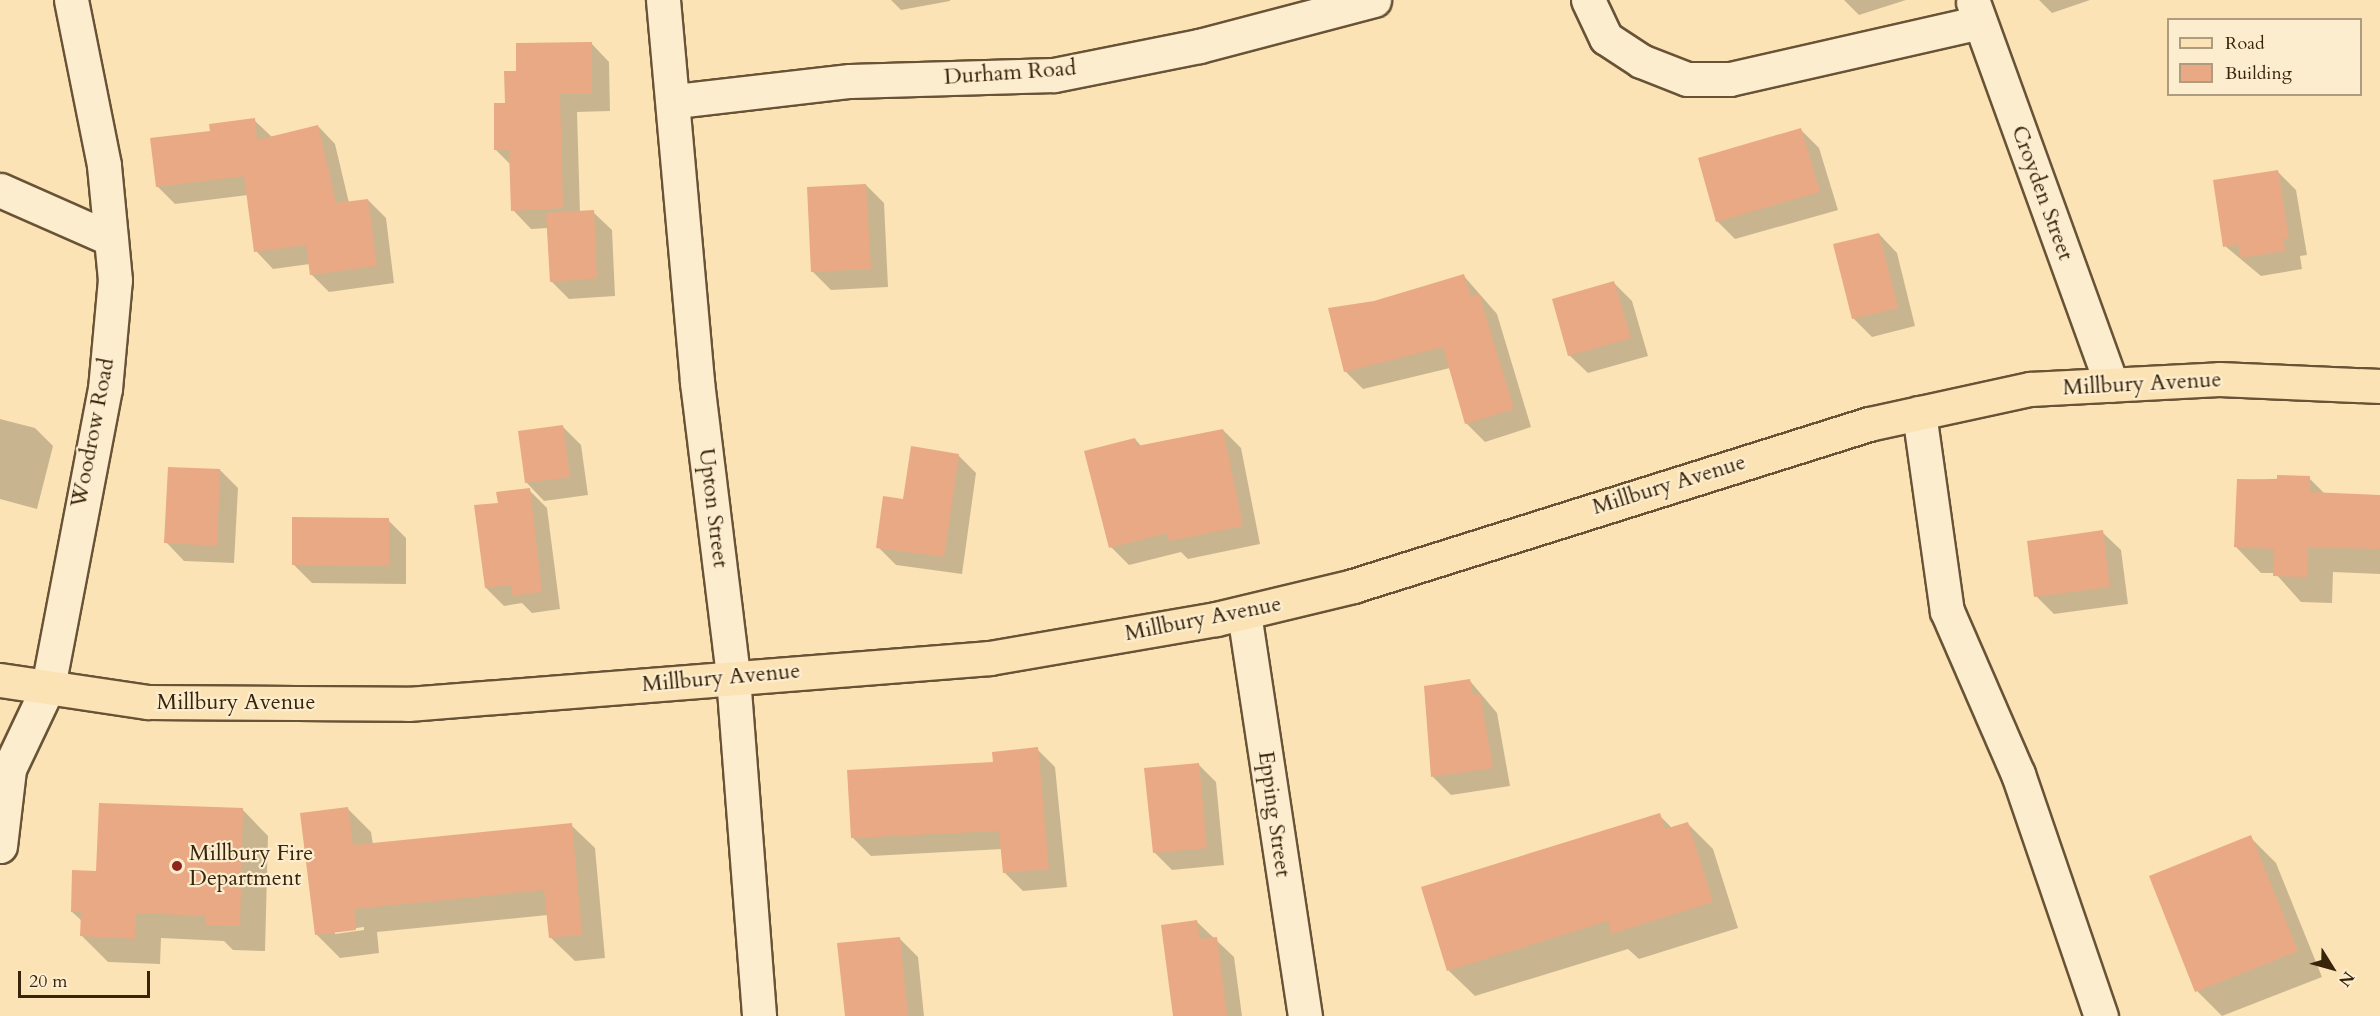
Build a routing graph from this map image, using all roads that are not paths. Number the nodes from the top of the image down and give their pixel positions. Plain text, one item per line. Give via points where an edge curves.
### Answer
1 (71, 0) edge
2 (663, 0) edge
3 (1374, 0) edge
4 (1588, 0) edge
5 (1977, 11) edge
6 (676, 101) junction
7 (0, 189) edge
8 (111, 239) junction
9 (2112, 385) junction
10 (2380, 387) edge
11 (1919, 413) junction
12 (1244, 613) junction
13 (733, 677) junction
14 (0, 680) edge
15 (48, 687) junction
16 (0, 846) edge
17 (759, 1016) edge
18 (1305, 1016) edge
19 (2101, 1016) edge

1 - 8 street, Woodrow Road via 104,165
2 - 6 street, Upton Street
3 - 6 street, Durham Road via 1199,46 1054,75 850,81
4 - 5 street via 1606,38 1641,61 1687,79 1730,79
5 - 9 street, Croyden Street
6 - 13 street, Upton Street via 697,382
7 - 8 street
8 - 15 street, Woodrow Road via 115,280 105,389
9 - 10 main road, Millbury Avenue via 2219,379
9 - 11 main road, Millbury Avenue via 2030,389
11 - 12 main road, Millbury Avenue via 1687,479 1353,586
11 - 19 street via 1947,611 2018,774
12 - 13 main road, Millbury Avenue via 990,658
12 - 18 street, Epping Street
13 - 15 main road, Millbury Avenue via 408,704 148,702
13 - 17 street, Upton Street
14 - 15 main road, Millbury Avenue
15 - 16 street, Woodrow Road via 9,769

